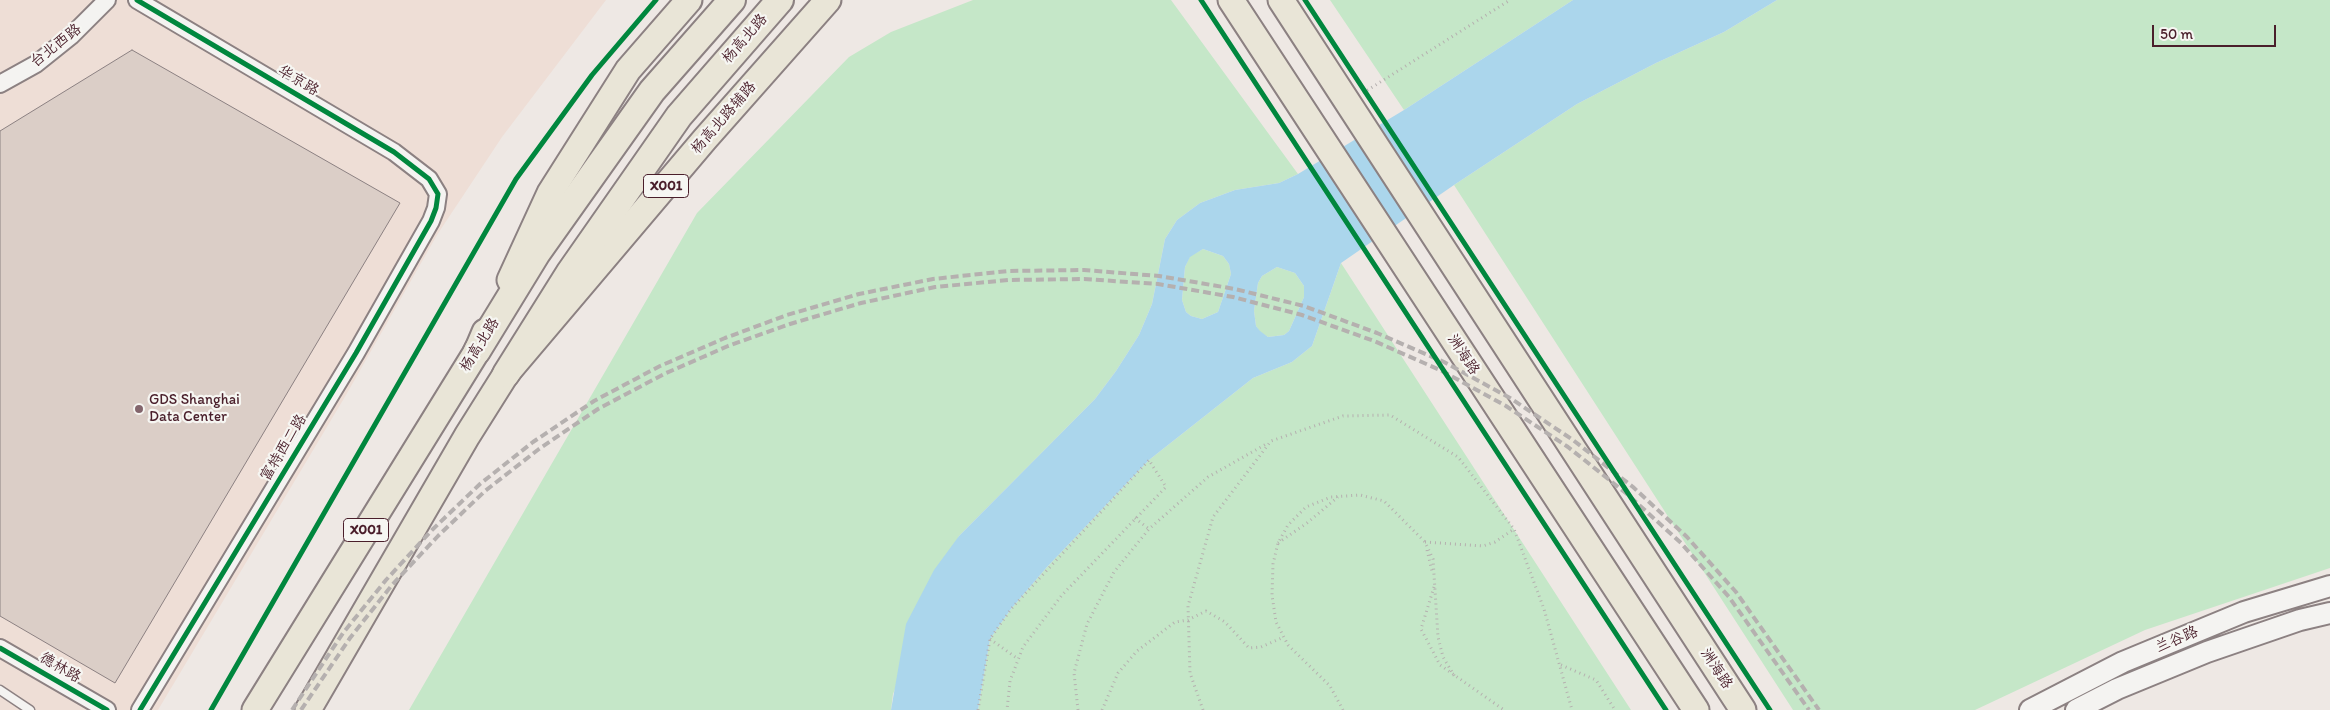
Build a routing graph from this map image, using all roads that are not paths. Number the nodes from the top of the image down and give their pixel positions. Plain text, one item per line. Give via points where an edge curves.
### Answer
1 (107, 0) edge
2 (137, 0) edge
3 (689, 0) edge
4 (732, 0) edge
5 (780, 0) edge
6 (828, 0) edge
7 (1231, 0) edge
8 (1281, 0) edge
9 (0, 84) edge
10 (438, 194) joint
11 (477, 351) junction
12 (506, 374) junction
13 (2330, 586) edge
14 (2330, 613) edge
15 (0, 648) edge
16 (0, 690) edge
17 (30, 710) edge
18 (107, 710) edge
19 (140, 710) edge
20 (255, 710) edge
21 (308, 710) edge
22 (1696, 710) edge
23 (1743, 710) edge
24 (2030, 710) edge
25 (2076, 710) edge

1 - 9 street, 台北西路 via 36,64
2 - 10 street, 华京路 via 394,152 429,179
3 - 11 main road, X001 via 628,70 550,193
4 - 11 highway, 杨高北路 / X001 via 652,91 537,253
5 - 12 highway, 杨高北路 / X001 via 679,116 570,272
6 - 12 main road, 杨高北路辅路 / X001 via 705,138
7 - 22 main road, 洲海路
8 - 23 main road, 洲海路 via 1360,99 1427,224
10 - 19 street, 富特西二路 via 431,221 356,353
11 - 20 main road, 杨高北路 / X001
12 - 21 main road, 杨高北路 / X001
13 - 24 street, 兰谷路 via 2227,619 2123,662
14 - 25 street, 兰谷路 via 2207,652 2116,689
15 - 18 street, 德林路
16 - 17 lane

